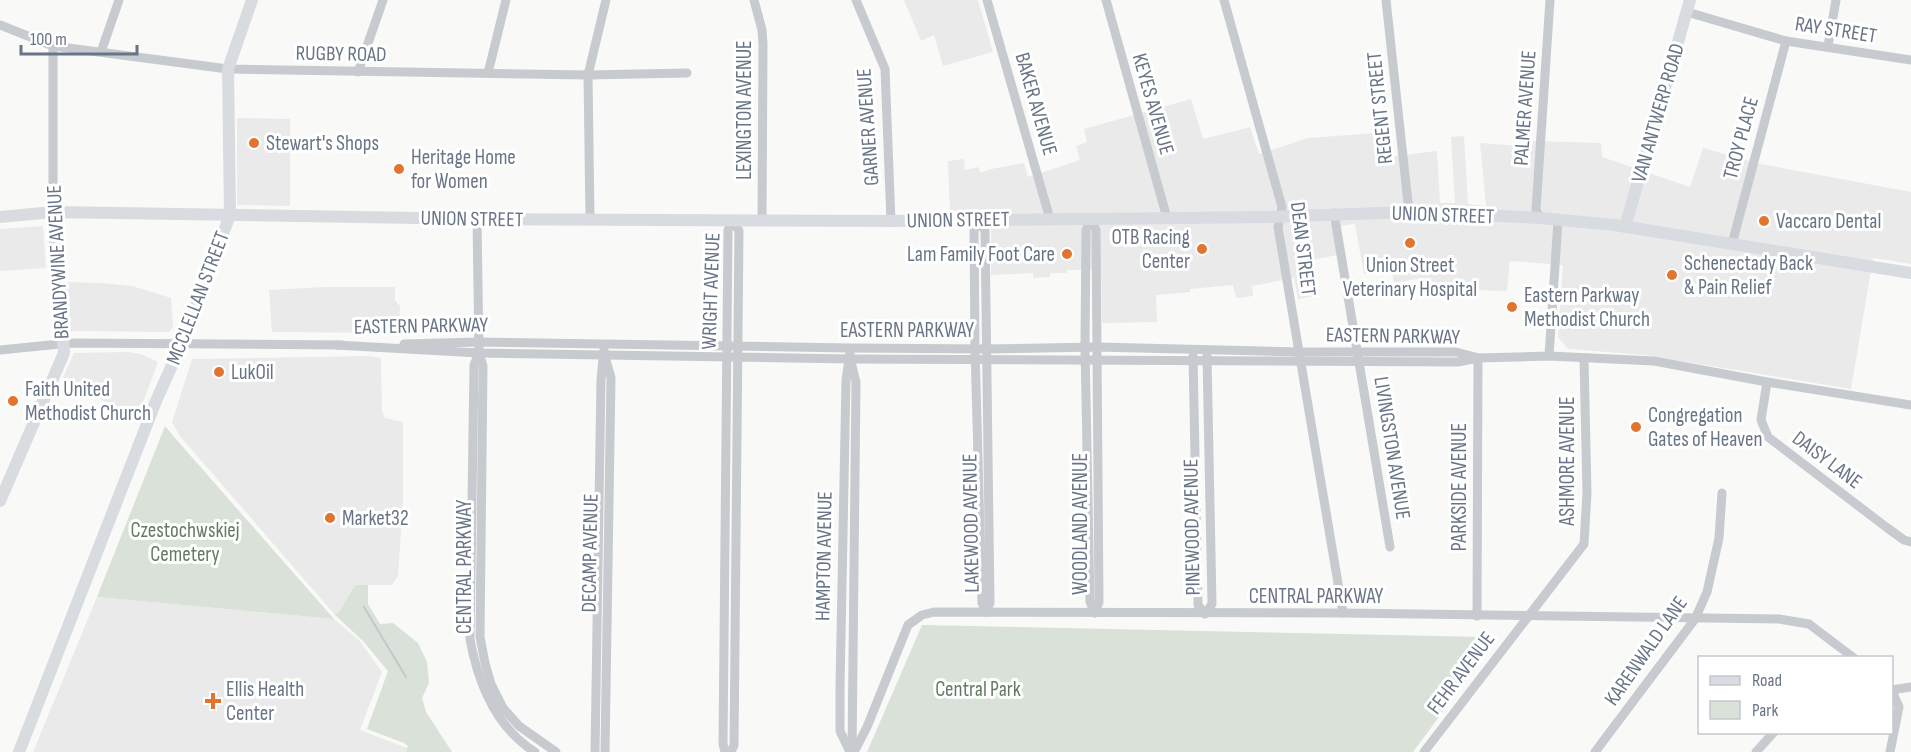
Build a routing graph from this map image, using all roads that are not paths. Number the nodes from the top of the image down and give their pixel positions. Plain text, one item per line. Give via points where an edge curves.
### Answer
1 (119, 0) edge
2 (252, 0) edge
3 (383, 0) edge
4 (507, 0) edge
5 (606, 0) edge
6 (754, 0) edge
7 (856, 0) edge
8 (987, 0) edge
9 (1106, 0) edge
10 (1224, 0) edge
11 (1386, 0) edge
12 (1550, 0) edge
13 (1836, 0) edge
14 (1688, 6) edge
15 (0, 25) edge
16 (1786, 40) junction
17 (53, 46) junction
18 (1828, 46) junction
19 (101, 52) junction
20 (1911, 60) edge
21 (228, 69) junction
22 (358, 72) junction
23 (488, 73) junction
24 (687, 73) dead end
25 (588, 75) junction
26 (53, 212) junction
27 (1409, 212) junction
28 (1334, 213) junction
29 (230, 215) junction
30 (1279, 216) junction
31 (0, 217) edge
32 (1167, 218) junction
33 (1540, 218) junction
34 (477, 219) junction
35 (590, 219) junction
36 (1050, 219) junction
37 (1091, 219) junction
38 (733, 220) junction
39 (762, 220) junction
40 (979, 220) junction
41 (891, 221) junction
42 (1558, 221) junction
43 (1625, 227) junction
44 (1732, 244) junction
45 (1911, 273) edge
46 (975, 284) junction
47 (986, 284) junction
48 (478, 342) junction
49 (182, 343) junction
50 (63, 344) junction
51 (336, 345) junction
52 (727, 345) junction
53 (1097, 346) junction
54 (1085, 347) junction
55 (850, 348) junction
56 (975, 348) junction
57 (0, 350) edge
58 (604, 350) junction
59 (1192, 350) junction
60 (1207, 350) junction
61 (738, 351) junction
62 (479, 353) junction
63 (987, 354) junction
64 (727, 356) junction
65 (1549, 356) junction
66 (1301, 357) junction
67 (1358, 357) junction
68 (975, 358) junction
69 (1478, 358) junction
70 (1584, 358) junction
71 (850, 359) junction
72 (1086, 360) junction
73 (1097, 360) junction
74 (1194, 361) junction
75 (1207, 361) junction
76 (1767, 382) junction
77 (1911, 405) edge
78 (1722, 493) dead end
79 (0, 501) edge
80 (1911, 542) edge
81 (1390, 547) dead end
82 (986, 612) junction
83 (1095, 613) junction
84 (1205, 614) junction
85 (1343, 614) junction
86 (1477, 616) junction
87 (1527, 616) junction
88 (1695, 619) junction
89 (1853, 656) edge
90 (1911, 687) edge
91 (1893, 691) edge
92 (1893, 693) edge
93 (1772, 734) edge
94 (19, 752) edge
95 (535, 752) edge
96 (556, 752) edge
97 (595, 752) edge
98 (605, 752) edge
99 (725, 752) edge
100 (731, 752) edge
101 (852, 752) edge
102 (1424, 752) edge
103 (1595, 752) edge
104 (1756, 752) edge
105 (1890, 752) edge

1 - 19 street
2 - 21 main road, MCCLELLAN STREET
3 - 22 street
4 - 23 street
5 - 25 street
6 - 39 street, LEXINGTON AVENUE via 763,44
7 - 41 street, GARNER AVENUE via 885,69
8 - 36 street, BAKER AVENUE
9 - 32 street, KEYES AVENUE
10 - 30 street, DEAN STREET via 1282,207
11 - 27 street, REGENT STREET
12 - 33 street, PALMER AVENUE via 1536,210
13 - 18 street
14 - 16 street, RAY STREET
14 - 43 main road, VAN ANTWERP ROAD
15 - 17 street, RUGBY ROAD
16 - 18 street, RAY STREET
16 - 44 street, TROY PLACE
17 - 19 street, RUGBY ROAD
17 - 26 street, BRANDYWINE AVENUE
18 - 20 street, RAY STREET
19 - 21 street, RUGBY ROAD
21 - 22 street, RUGBY ROAD
21 - 29 main road, MCCLELLAN STREET
22 - 23 street, RUGBY ROAD
23 - 25 street, RUGBY ROAD
24 - 25 street, RUGBY ROAD
25 - 35 street
26 - 29 main road, UNION STREET
26 - 31 main road, UNION STREET
26 - 50 main road, BRANDYWINE AVENUE
27 - 28 main road, UNION STREET
27 - 33 main road, UNION STREET
28 - 30 main road, UNION STREET
28 - 67 street, LIVINGSTON AVENUE
29 - 34 main road, UNION STREET
29 - 49 main road, MCCLELLAN STREET
30 - 32 main road, UNION STREET
30 - 66 street, DEAN STREET
32 - 37 main road, UNION STREET
33 - 42 main road, UNION STREET
34 - 35 main road, UNION STREET
34 - 48 street, CENTRAL PARKWAY
35 - 38 main road, UNION STREET
36 - 37 main road, UNION STREET
36 - 40 main road, UNION STREET
37 - 53 street, WOODLAND AVENUE via 1096,230
37 - 54 street, WOODLAND AVENUE via 1086,230
38 - 39 main road, UNION STREET
38 - 52 street, WRIGHT AVENUE via 728,230
38 - 61 street, WRIGHT AVENUE via 739,231
39 - 41 main road, UNION STREET
40 - 41 main road, UNION STREET
40 - 46 street, LAKEWOOD AVENUE via 974,231
40 - 47 street, LAKEWOOD AVENUE via 986,231
42 - 43 main road, UNION STREET
42 - 65 street
43 - 44 main road, UNION STREET
44 - 45 main road, UNION STREET
46 - 47 street
46 - 56 street, LAKEWOOD AVENUE
47 - 63 street, LAKEWOOD AVENUE
48 - 51 street, EASTERN PARKWAY
48 - 58 street, EASTERN PARKWAY
48 - 62 street, CENTRAL PARKWAY
49 - 50 street, EASTERN PARKWAY
49 - 51 street, EASTERN PARKWAY
49 - 94 main road, MCCLELLAN STREET
50 - 57 street, EASTERN PARKWAY
50 - 79 main road, BRANDYWINE AVENUE via 64,353
51 - 62 street, EASTERN PARKWAY
52 - 58 street, EASTERN PARKWAY
52 - 61 street, EASTERN PARKWAY
52 - 64 street, WRIGHT AVENUE
53 - 54 street, EASTERN PARKWAY
53 - 59 street, EASTERN PARKWAY
53 - 73 street, WOODLAND AVENUE
54 - 63 street, EASTERN PARKWAY
54 - 72 street, WOODLAND AVENUE
55 - 56 street, EASTERN PARKWAY
55 - 61 street, EASTERN PARKWAY
55 - 71 street, HAMPTON AVENUE
56 - 63 street, EASTERN PARKWAY
56 - 68 street, LAKEWOOD AVENUE
58 - 62 street, EASTERN PARKWAY
58 - 64 street, EASTERN PARKWAY
58 - 97 street, DECAMP AVENUE
58 - 98 street, DECAMP AVENUE via 611,378
59 - 60 street, EASTERN PARKWAY
59 - 74 street, PINEWOOD AVENUE
60 - 66 street, EASTERN PARKWAY
60 - 75 street, PINEWOOD AVENUE
61 - 64 street, EASTERN PARKWAY
61 - 71 street, EASTERN PARKWAY
61 - 100 street, WRIGHT AVENUE
62 - 95 street, CENTRAL PARKWAY via 474,365 470,639 475,666 489,700 509,731
62 - 96 street, CENTRAL PARKWAY via 483,366 480,637 485,663 503,708 519,726
63 - 68 street, EASTERN PARKWAY
63 - 72 street, EASTERN PARKWAY
63 - 82 street, LAKEWOOD AVENUE via 990,603
64 - 99 street, WRIGHT AVENUE
65 - 69 street, EASTERN PARKWAY
65 - 70 street, EASTERN PARKWAY
66 - 67 street, EASTERN PARKWAY
66 - 75 street, EASTERN PARKWAY
66 - 85 street, DEAN STREET
67 - 69 street, EASTERN PARKWAY via 1458,362
67 - 81 street, LIVINGSTON AVENUE
68 - 71 street, EASTERN PARKWAY
68 - 82 street, LAKEWOOD AVENUE via 982,603
69 - 86 street, PARKSIDE AVENUE
70 - 76 street, EASTERN PARKWAY via 1654,361
70 - 87 street, ASHMORE AVENUE via 1584,544
71 - 101 street, HAMPTON AVENUE via 856,382
72 - 73 street, EASTERN PARKWAY
72 - 83 street, WOODLAND AVENUE via 1090,602
73 - 74 street, EASTERN PARKWAY
73 - 83 street, WOODLAND AVENUE via 1099,603
74 - 75 street, EASTERN PARKWAY
74 - 84 street, PINEWOOD AVENUE via 1198,605
75 - 84 street, PINEWOOD AVENUE via 1212,604
76 - 77 street, EASTERN PARKWAY
76 - 80 street, DAISY LANE via 1761,420 1768,437
78 - 88 street, KARENWALD LANE via 1719,538 1707,592
82 - 83 street, CENTRAL PARKWAY
82 - 101 street, CENTRAL PARKWAY via 934,612 908,625 867,727
83 - 84 street, CENTRAL PARKWAY
84 - 85 street, CENTRAL PARKWAY
85 - 86 street, CENTRAL PARKWAY
86 - 87 street, CENTRAL PARKWAY
87 - 88 street, CENTRAL PARKWAY
87 - 102 street, FEHR AVENUE
88 - 89 street, CENTRAL PARKWAY via 1779,619 1809,624
88 - 103 street, KARENWALD LANE
90 - 91 street
92 - 105 street via 1899,707
93 - 104 street

